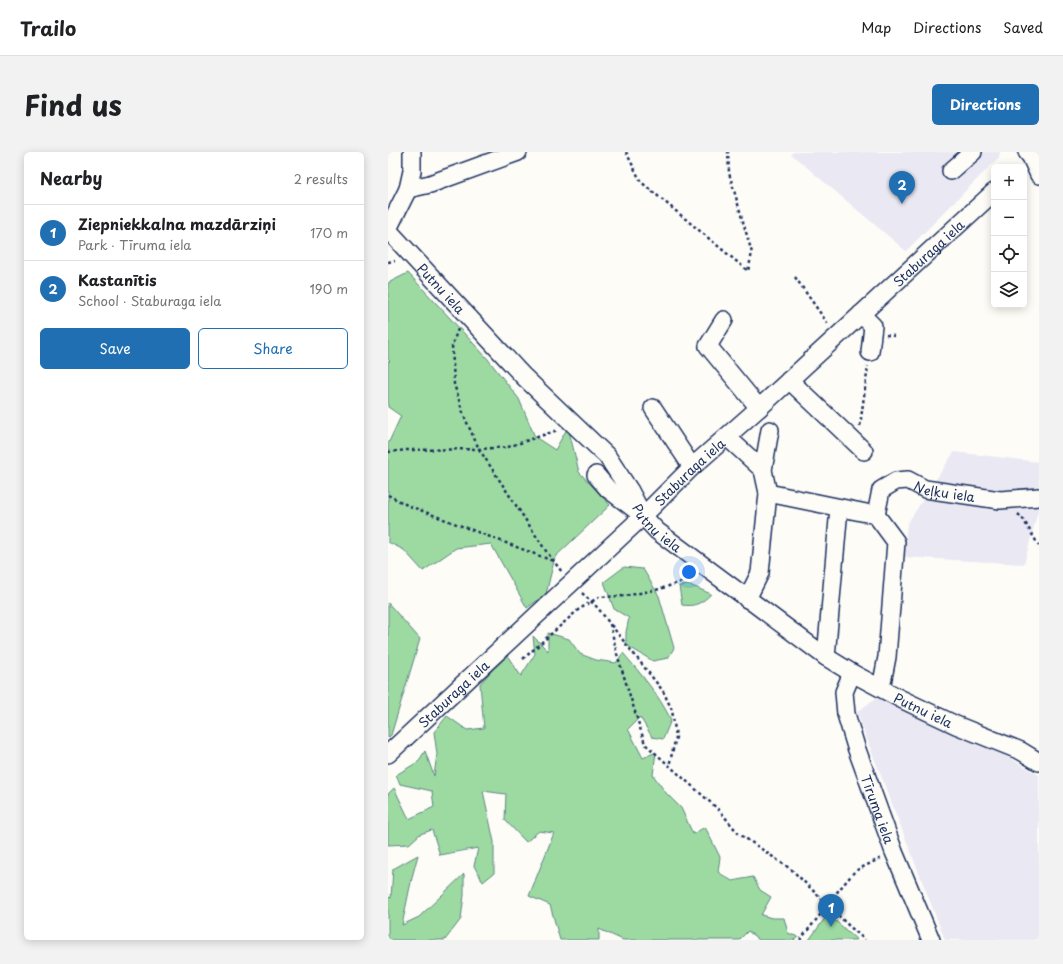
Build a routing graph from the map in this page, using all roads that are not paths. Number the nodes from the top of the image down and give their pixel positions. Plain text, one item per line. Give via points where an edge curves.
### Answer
1 (412, 152) edge
2 (518, 152) edge
3 (973, 152) edge
4 (1026, 159) edge
5 (951, 171) dead end
6 (1039, 175) edge
7 (408, 189) junction
8 (991, 195) edge
9 (388, 230) edge
10 (861, 314) junction
11 (724, 320) dead end
12 (869, 358) road end
13 (789, 380) junction
14 (652, 408) dead end
15 (759, 408) junction
16 (770, 430) dead end
17 (727, 437) junction
18 (864, 451) dead end
19 (692, 468) junction
20 (763, 470) junction
21 (596, 475) dead end
22 (768, 493) junction
23 (1039, 497) edge
24 (839, 508) junction
25 (876, 515) junction
26 (643, 516) junction
27 (747, 599) junction
28 (826, 657) junction
29 (852, 673) junction
30 (881, 688) junction
31 (388, 754) edge
32 (1039, 762) edge
33 (932, 940) edge

1 - 7 street via 412,171
2 - 7 street via 430,184
3 - 5 street
4 - 6 street
7 - 9 street
8 - 10 street, Staburaga iela
9 - 26 street, Putnu iela via 523,376 607,456
10 - 12 street via 873,326
10 - 13 street, Staburaga iela
11 - 15 street via 708,346
13 - 15 street, Staburaga iela
13 - 18 street
14 - 19 street
15 - 17 street, Staburaga iela
16 - 20 street
17 - 19 street, Staburaga iela
17 - 20 street
19 - 26 street, Staburaga iela
20 - 22 street
21 - 26 street via 608,489
22 - 24 street
22 - 27 street via 760,573
23 - 25 street, Neļķu iela via 1000,500 925,489 908,480 896,481 881,490
24 - 25 street
24 - 28 street
25 - 30 street via 896,542
26 - 27 street, Putnu iela via 657,531
26 - 31 street, Staburaga iela
27 - 28 street, Putnu iela
28 - 29 street, Putnu iela
29 - 30 street, Putnu iela
29 - 33 street, Tīruma iela via 844,692 846,714 894,852
30 - 32 street, Putnu iela

